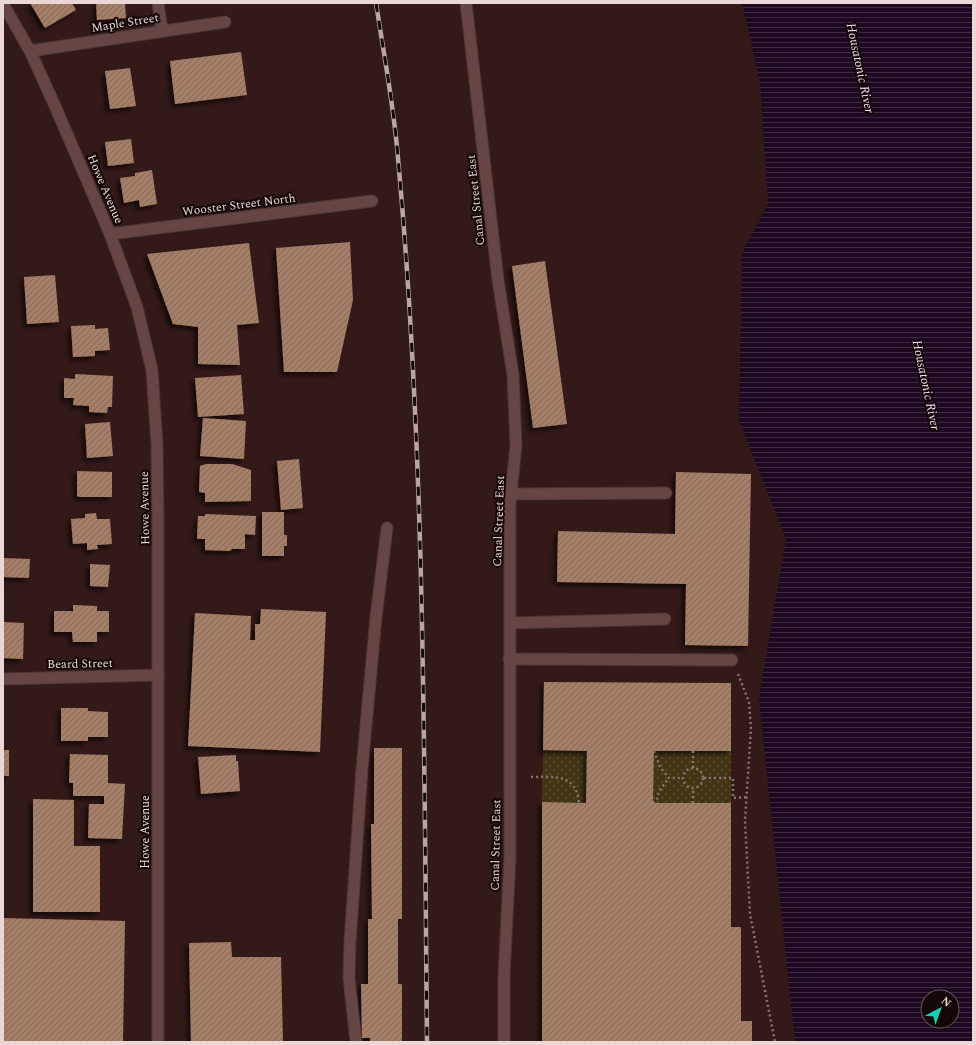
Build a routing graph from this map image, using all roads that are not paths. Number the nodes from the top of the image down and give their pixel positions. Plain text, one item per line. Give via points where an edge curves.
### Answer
1 (158, 3) edge
2 (466, 3) edge
3 (3, 4) edge
4 (225, 22) dead end
5 (162, 30) junction
6 (30, 51) junction
7 (372, 201) dead end
8 (110, 234) junction
9 (666, 493) dead end
10 (512, 494) junction
11 (387, 528) dead end
12 (665, 620) dead end
13 (510, 623) junction
14 (509, 659) junction
15 (732, 660) road end
16 (158, 675) junction
17 (3, 679) edge
18 (158, 1042) edge
19 (356, 1042) edge
20 (504, 1042) edge

1 - 5 street
2 - 10 street, Canal Street East via 498,280 513,375 516,445
3 - 6 street, Howe Avenue
4 - 5 street, Maple Street
5 - 6 street, Maple Street
6 - 8 street, Howe Avenue
7 - 8 street, Wooster Street North
8 - 16 street, Howe Avenue via 137,307 152,370 157,445
9 - 10 street
10 - 13 street, Canal Street East
11 - 19 street via 362,769 350,942 349,978
12 - 13 street
13 - 14 street, Canal Street East
14 - 15 street
14 - 20 street, Canal Street East via 510,857 504,976
16 - 17 street, Beard Street
16 - 18 street, Howe Avenue

